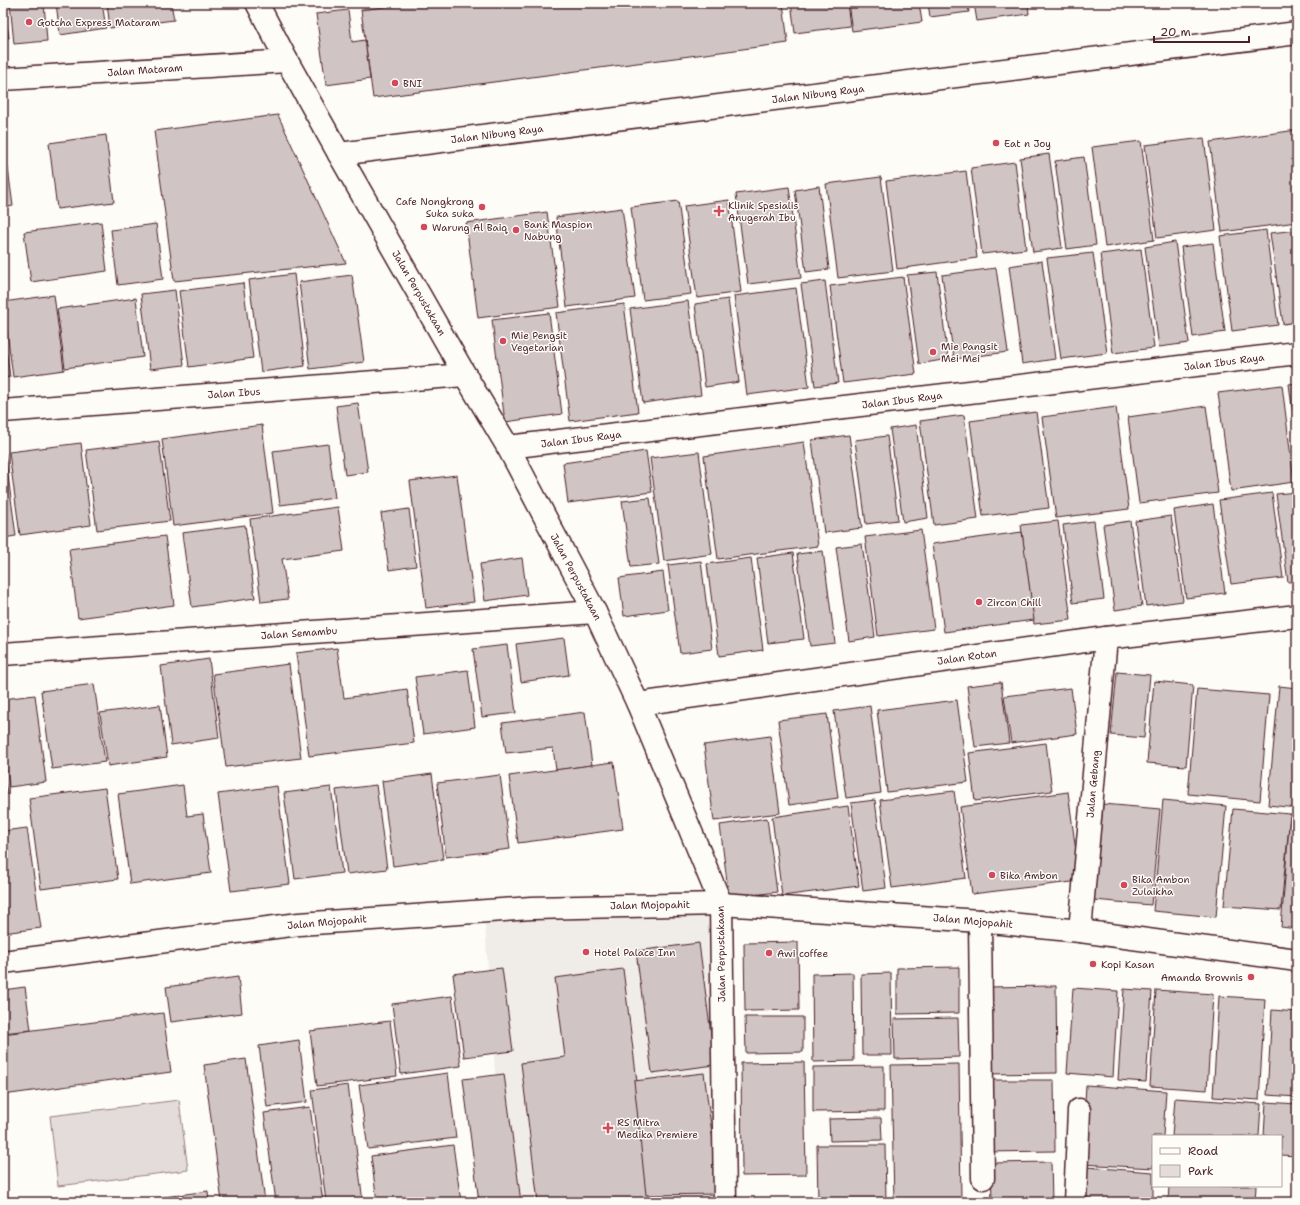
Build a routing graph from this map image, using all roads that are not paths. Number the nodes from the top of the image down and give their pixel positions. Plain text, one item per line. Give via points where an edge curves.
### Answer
1 (257, 3) edge
2 (1297, 34) edge
3 (287, 61) junction
4 (3, 79) edge
5 (339, 154) junction
6 (1297, 353) edge
7 (465, 375) junction
8 (3, 411) edge
9 (508, 447) junction
10 (595, 612) junction
11 (1297, 616) edge
12 (1106, 638) junction
13 (3, 654) edge
14 (638, 704) junction
15 (721, 904) junction
16 (980, 921) junction
17 (1080, 931) junction
18 (1297, 960) edge
19 (3, 962) edge
20 (1079, 1110) dead end
21 (982, 1178) dead end
22 (725, 1202) edge
23 (1075, 1202) edge

1 - 3 street, Jalan Perpustakaan
2 - 5 street, Jalan Nibung Raya
3 - 4 street, Jalan Mataram
3 - 5 street, Jalan Perpustakaan
5 - 7 street, Jalan Perpustakaan
6 - 9 street, Jalan Ibus Raya
7 - 8 street, Jalan Ibus
7 - 9 street, Jalan Perpustakaan
9 - 10 street, Jalan Perpustakaan
10 - 13 street, Jalan Semambu
10 - 14 street, Jalan Perpustakaan
11 - 12 street, Jalan Rotan
12 - 14 street, Jalan Rotan
12 - 17 street, Jalan Gebang
14 - 15 street, Jalan Perpustakaan
15 - 16 street, Jalan Mojopahit
15 - 19 street, Jalan Mojopahit via 531,908 299,924
15 - 22 street, Jalan Perpustakaan
16 - 17 street, Jalan Mojopahit
16 - 21 street
17 - 18 street, Jalan Mojopahit
20 - 23 street

